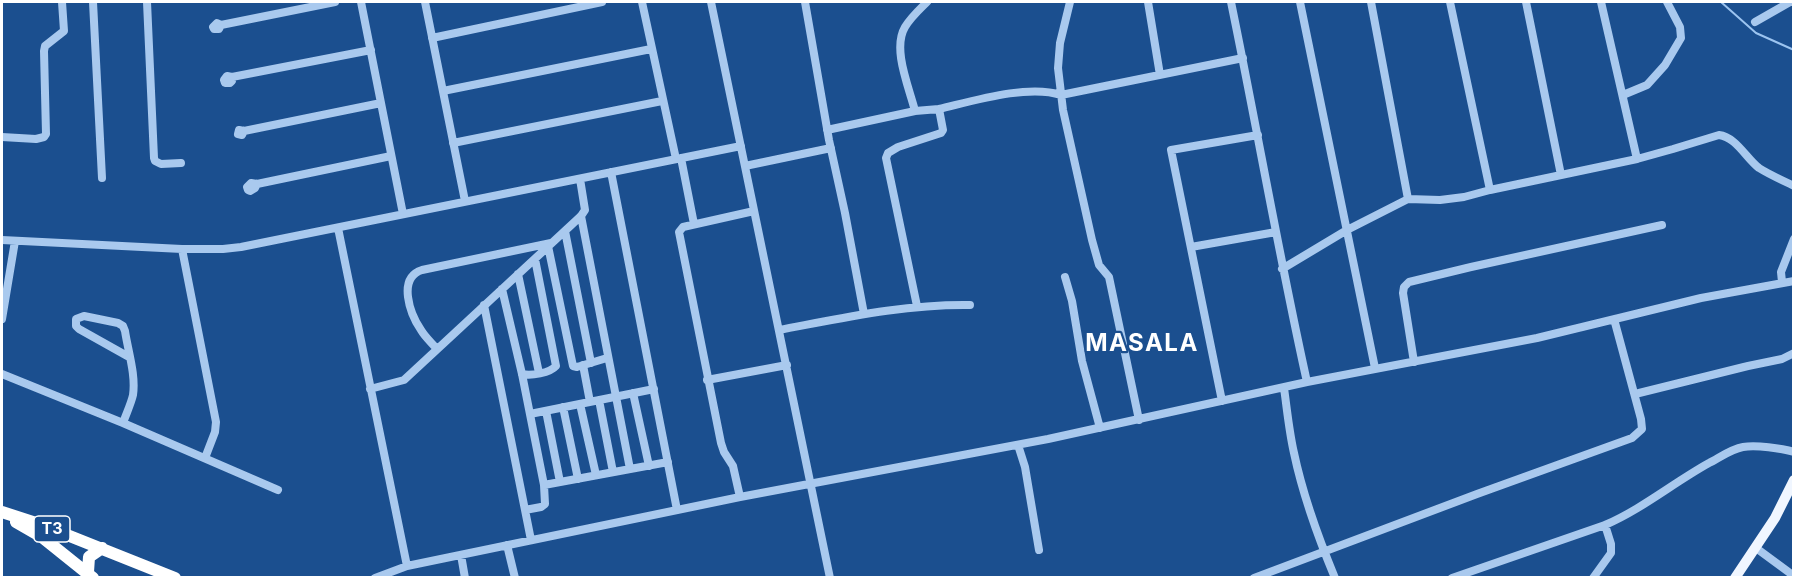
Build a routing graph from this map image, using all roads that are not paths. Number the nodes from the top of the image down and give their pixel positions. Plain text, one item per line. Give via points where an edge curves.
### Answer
1 (62, 2) edge
2 (93, 2) edge
3 (147, 2) edge
4 (335, 2) edge
5 (361, 2) edge
6 (425, 2) edge
7 (602, 2) edge
8 (642, 2) edge
9 (712, 2) edge
10 (805, 2) edge
11 (927, 2) edge
12 (1070, 2) edge
13 (1148, 2) edge
14 (1231, 2) edge
15 (1300, 2) edge
16 (1371, 2) edge
17 (1450, 2) edge
18 (1526, 2) edge
19 (1601, 2) edge
20 (1667, 2) edge
21 (1794, 2) edge
22 (1755, 22) dead end
23 (221, 25) dead end
24 (432, 38) junction
25 (651, 49) junction
26 (371, 50) junction
27 (1243, 58) junction
28 (1160, 75) junction
29 (232, 77) dead end
30 (443, 91) junction
31 (1061, 95) junction
32 (1623, 95) junction
33 (662, 101) junction
34 (381, 103) junction
35 (939, 109) junction
36 (915, 111) junction
37 (827, 130) junction
38 (244, 131) dead end
39 (1258, 135) junction
40 (2, 137) edge
41 (453, 143) junction
42 (741, 146) junction
43 (831, 148) junction
44 (391, 156) junction
45 (678, 159) junction
46 (1637, 159) junction
47 (181, 163) dead end
48 (745, 166) junction
49 (611, 172) junction
50 (1561, 175) junction
51 (102, 178) dead end
52 (580, 179) junction
53 (257, 184) dead end
54 (1794, 186) edge
55 (1490, 190) junction
56 (1408, 199) junction
57 (465, 201) junction
58 (754, 211) junction
59 (403, 214) junction
60 (581, 216) junction
61 (694, 224) junction
62 (1662, 225) dead end
63 (338, 228) junction
64 (565, 231) junction
65 (1347, 231) junction
66 (1276, 232) junction
67 (1794, 239) edge
68 (2, 240) edge
69 (15, 241) junction
70 (550, 245) junction
71 (1191, 247) junction
72 (182, 249) junction
73 (535, 259) junction
74 (1282, 268) junction
75 (518, 274) junction
76 (1065, 277) dead end
77 (1794, 281) edge
78 (1782, 282) junction
79 (502, 289) junction
80 (484, 305) junction
81 (970, 305) dead end
82 (917, 306) junction
83 (864, 314) junction
84 (2, 319) edge
85 (1614, 319) junction
86 (779, 330) junction
87 (437, 349) junction
88 (1794, 353) edge
89 (129, 357) junction
90 (607, 358) junction
91 (1414, 362) junction
92 (587, 364) junction
93 (787, 365) junction
94 (1375, 368) junction
95 (539, 373) junction
96 (2, 374) edge
97 (522, 374) junction
98 (707, 380) junction
99 (1307, 382) junction
100 (1284, 388) junction
101 (370, 389) junction
102 (654, 389) junction
103 (633, 393) junction
104 (1635, 394) junction
105 (615, 397) junction
106 (595, 401) junction
107 (1222, 401) junction
108 (580, 404) junction
109 (563, 407) junction
110 (546, 411) junction
111 (530, 414) junction
112 (1139, 420) junction
113 (123, 423) junction
114 (1100, 428) junction
115 (1018, 445) junction
116 (1794, 452) edge
117 (205, 458) junction
118 (668, 462) junction
119 (649, 466) junction
120 (630, 469) junction
121 (613, 472) junction
122 (596, 475) junction
123 (578, 479) junction
124 (1794, 480) edge
125 (560, 482) junction
126 (811, 484) junction
127 (544, 485) junction
128 (278, 490) dead end
129 (740, 497) junction
130 (525, 510) junction
131 (677, 510) junction
132 (2, 513) edge
133 (1605, 525) junction
134 (531, 540) junction
135 (507, 545) junction
136 (102, 548) junction
137 (1756, 548) junction
138 (1039, 550) dead end
139 (1324, 551) junction
140 (460, 555) junction
141 (407, 566) junction
142 (90, 575) edge
143 (1794, 576) edge
144 (175, 578) edge
145 (375, 578) edge
146 (465, 578) edge
147 (515, 578) edge
148 (830, 578) edge
149 (1254, 578) edge
150 (1335, 578) edge
151 (1452, 578) edge
152 (1593, 578) edge
153 (1736, 578) edge

1 - 40 street via 64,31 44,51 46,134 36,139
2 - 51 street
3 - 47 street via 154,159 161,164
4 - 23 street
5 - 26 street
6 - 24 street
7 - 24 street
8 - 25 street
9 - 42 street
10 - 37 street
11 - 36 street via 904,28 899,42
12 - 31 street via 1060,43
13 - 28 street
14 - 27 street
15 - 65 street
16 - 56 street
17 - 55 street
18 - 50 street
19 - 32 street
20 - 32 street via 1680,27 1681,38 1647,85
21 - 22 street
24 - 30 street
25 - 30 street
25 - 33 street
26 - 29 street
26 - 34 street
27 - 28 street
27 - 39 street
28 - 31 street
30 - 41 street
31 - 35 street via 1025,91
31 - 112 street via 1092,240 1099,265 1109,277
32 - 46 street
33 - 41 street
33 - 45 street
34 - 38 street
34 - 44 street
35 - 36 street
35 - 82 street via 941,133 898,147 886,158
36 - 37 street
37 - 43 street
39 - 66 street
39 - 71 street via 1171,150
41 - 57 street
42 - 45 street
42 - 48 street
43 - 48 street
43 - 83 street
44 - 53 street
44 - 59 street
45 - 49 street
45 - 61 street
46 - 50 street
46 - 54 street via 1725,136 1758,167
48 - 58 street
49 - 52 street
49 - 102 street
50 - 55 street
52 - 57 street
52 - 60 street via 585,206
55 - 56 street via 1440,200
56 - 65 street
57 - 59 street
58 - 61 street
58 - 86 street
59 - 63 street
60 - 64 street
60 - 90 street
61 - 98 street via 680,229 679,236
62 - 91 street via 1409,282 1403,293
63 - 72 street via 241,247
63 - 101 street
64 - 70 street
64 - 92 street
65 - 74 street
65 - 94 street
66 - 71 street
66 - 74 street
67 - 78 street via 1780,272
68 - 69 street
69 - 72 street
69 - 84 street
70 - 73 street
70 - 87 street via 414,274 407,287 413,316
70 - 92 street via 572,364
71 - 107 street
72 - 117 street via 216,422
73 - 75 street
73 - 95 street via 556,366
74 - 99 street
75 - 79 street
75 - 95 street
76 - 114 street
77 - 78 street
78 - 85 street
79 - 80 street
79 - 97 street
80 - 87 street
80 - 130 street
81 - 82 street
82 - 83 street
83 - 86 street
85 - 91 street
85 - 104 street
86 - 93 street
87 - 101 street via 404,381
88 - 104 street
89 - 89 street via 123,326 84,316 76,319 79,329
89 - 113 street via 133,395
90 - 92 street
90 - 105 street
91 - 94 street
92 - 106 street
93 - 98 street
93 - 126 street
94 - 99 street
95 - 97 street
96 - 113 street
97 - 111 street
98 - 129 street via 721,442 733,466
99 - 100 street
100 - 107 street
100 - 139 street via 1303,490
101 - 141 street
102 - 103 street
102 - 118 street
103 - 105 street
103 - 119 street
104 - 139 street via 1642,429 1632,438
105 - 106 street
105 - 120 street
106 - 108 street
106 - 121 street
107 - 112 street
108 - 109 street
108 - 122 street
109 - 110 street
109 - 123 street
110 - 111 street
110 - 125 street
111 - 127 street
112 - 114 street
113 - 117 street
114 - 115 street
115 - 126 street
115 - 138 street
116 - 133 street via 1742,447
117 - 128 street
118 - 119 street
118 - 131 street
119 - 120 street
120 - 121 street
121 - 122 street
122 - 123 street
123 - 125 street
124 - 137 main road
125 - 127 street
126 - 129 street
126 - 148 street
127 - 130 street via 545,504
129 - 131 street
130 - 134 street
131 - 134 street
132 - 136 highway, T3
132 - 142 highway, T3 via 42,537
133 - 151 street
133 - 152 street via 1611,553
134 - 135 street
135 - 140 street
135 - 147 street
136 - 142 highway via 89,558
136 - 144 highway, T3
137 - 143 street
137 - 153 main road
139 - 149 street
139 - 150 street
140 - 141 street
140 - 146 street
141 - 145 street

